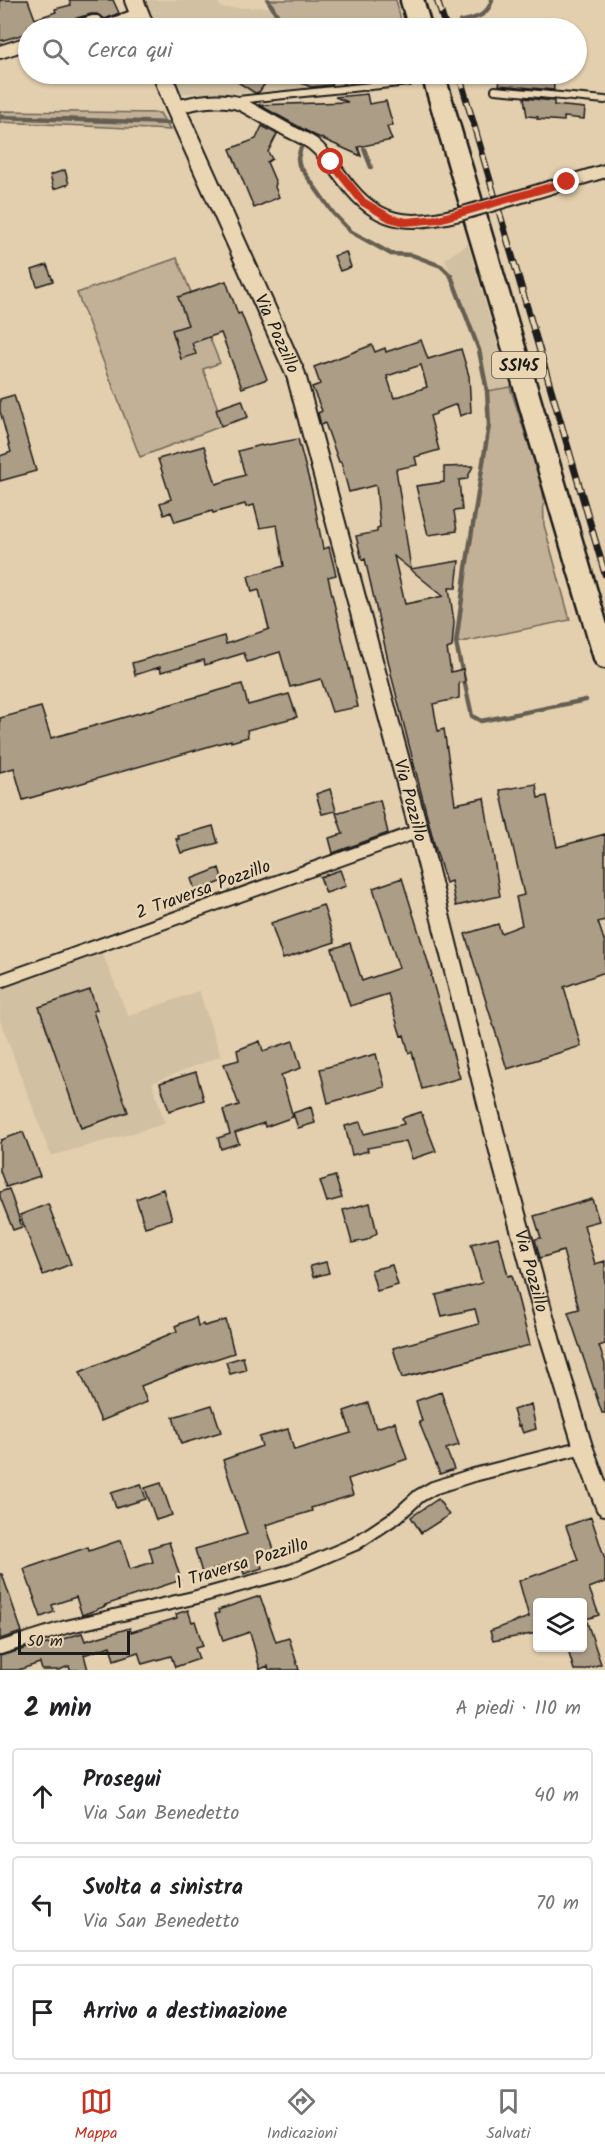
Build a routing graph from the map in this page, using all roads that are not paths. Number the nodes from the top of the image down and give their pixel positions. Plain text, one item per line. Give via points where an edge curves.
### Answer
1 (412, 0) edge
2 (417, 18) edge
3 (18, 46) edge
4 (0, 52) edge
5 (166, 84) edge
6 (390, 84) edge
7 (437, 84) edge
8 (495, 90) dead end
9 (605, 100) edge
10 (232, 101) junction
11 (175, 107) junction
12 (605, 171) edge
13 (605, 657) edge
14 (419, 831) junction
15 (0, 981) edge
16 (583, 1447) junction
17 (605, 1506) edge
18 (0, 1648) edge

1 - 2 highway
3 - 4 street
5 - 11 main road, Via Pozzillo
6 - 10 lane
7 - 13 highway, SS145
8 - 9 lane
10 - 11 street
10 - 12 street, bridge via 313,144 363,202 406,222 460,214
11 - 14 main road, Via Pozzillo via 296,375
14 - 15 street, 2 Traversa Pozzillo
14 - 16 main road, Via Pozzillo via 503,1167
16 - 17 main road, Via Pozzillo
16 - 18 street, 1 Traversa Pozzillo via 433,1488 355,1544 291,1570 193,1598 66,1626

